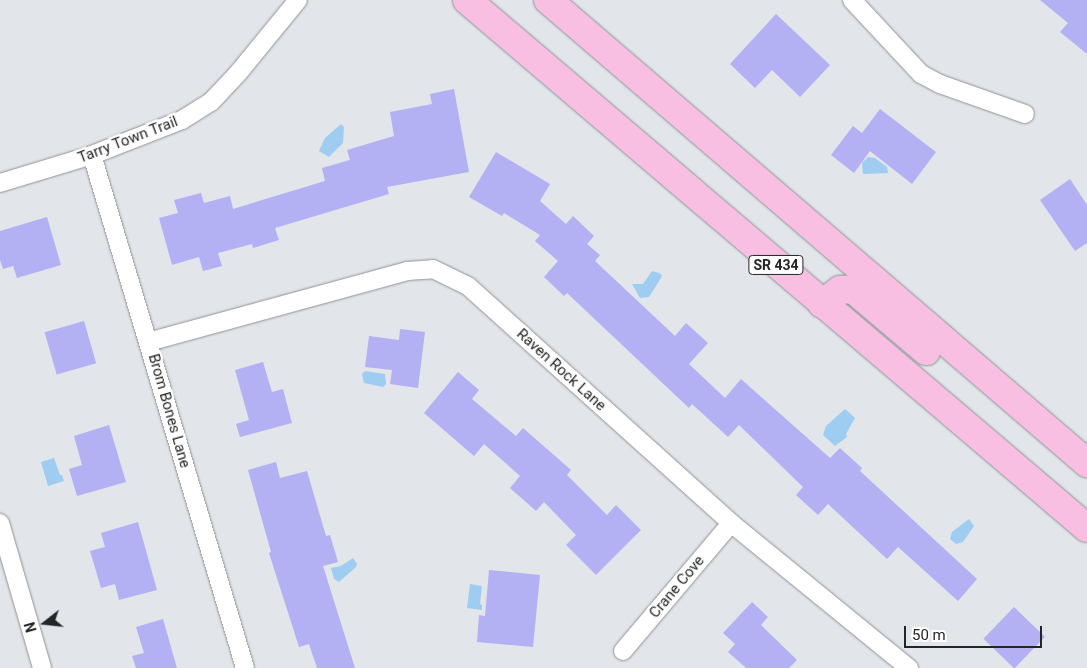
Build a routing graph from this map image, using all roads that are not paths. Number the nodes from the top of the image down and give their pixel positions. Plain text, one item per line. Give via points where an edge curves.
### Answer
1 (298, 0) edge
2 (467, 0) edge
3 (548, 0) edge
4 (852, 0) edge
5 (1025, 114) dead end
6 (92, 155) junction
7 (0, 184) edge
8 (822, 304) junction
9 (148, 342) junction
10 (996, 385) junction
11 (1087, 463) edge
12 (0, 523) edge
13 (731, 523) junction
14 (1087, 528) edge
15 (623, 651) dead end
16 (42, 668) edge
17 (245, 668) edge
18 (909, 668) edge

1 - 6 street, Tarry Town Trail via 211,102 168,127
2 - 8 main road, SR 434
3 - 10 main road
4 - 5 street via 921,74 940,84
6 - 7 street, Tarry Town Trail
6 - 9 street, Brom Bones Lane
8 - 10 main road via 840,290 853,289 950,371
8 - 14 main road, SR 434
9 - 13 street, Raven Rock Lane via 407,271 433,269 468,286
9 - 17 street, Brom Bones Lane
10 - 11 main road
12 - 16 street
13 - 15 street, Crane Cove
13 - 18 street, Raven Rock Lane

